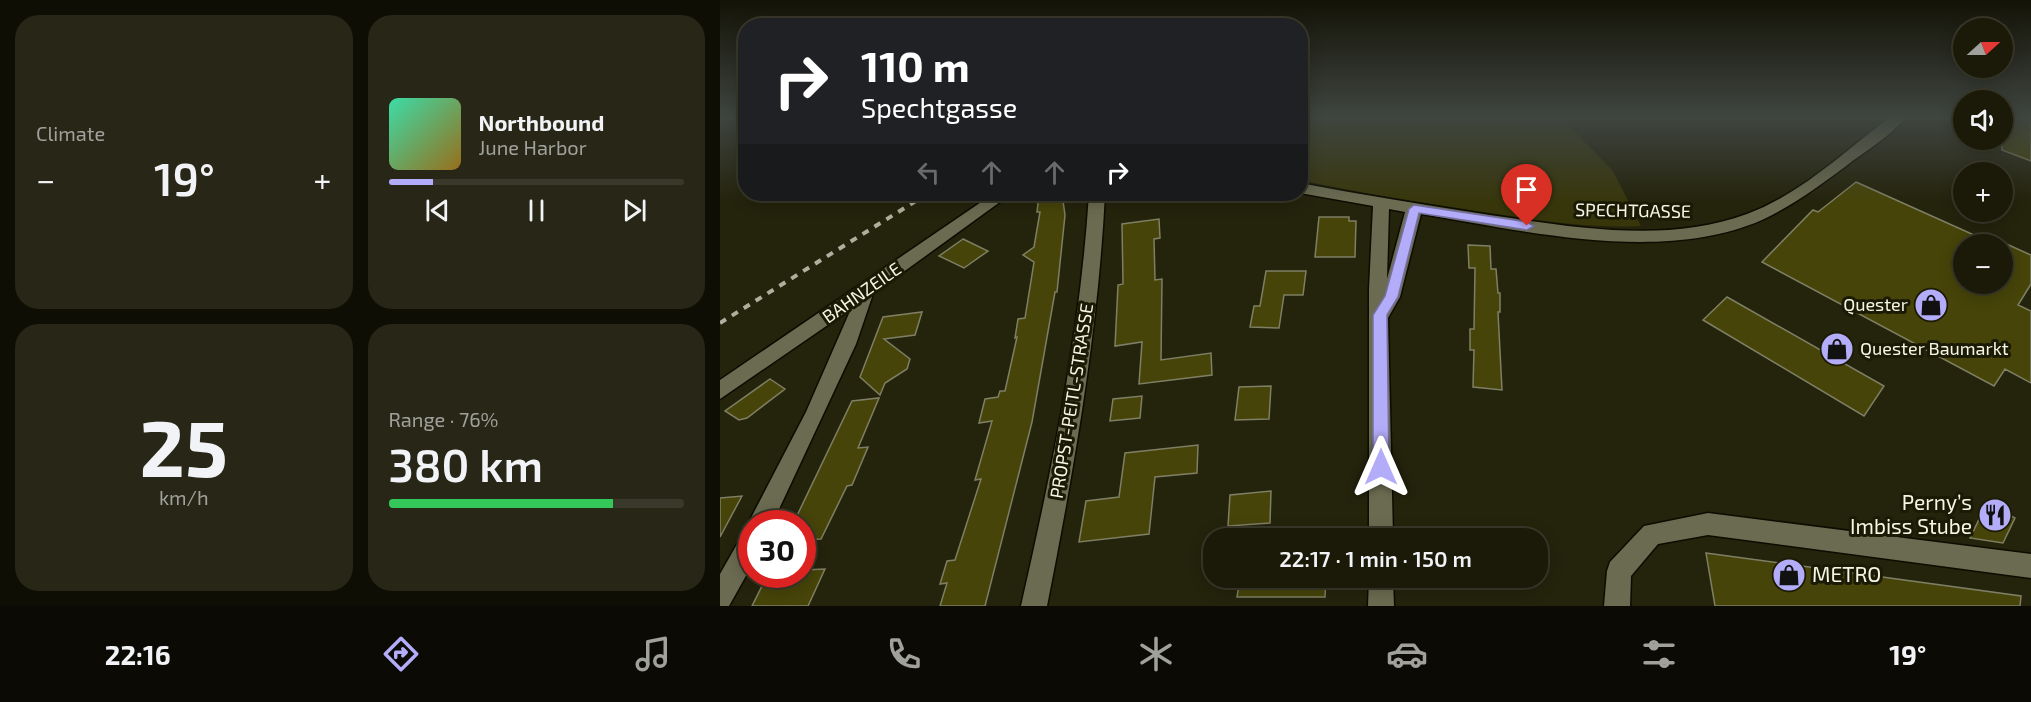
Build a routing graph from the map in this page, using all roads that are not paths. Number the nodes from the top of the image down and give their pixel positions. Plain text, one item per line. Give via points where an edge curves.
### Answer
1 (1861, 145) edge
2 (1308, 189) edge
3 (993, 201) edge
4 (1097, 201) edge
5 (1381, 203) junction
6 (1414, 209) junction
7 (864, 292) junction
8 (1380, 315) junction
9 (720, 391) edge
10 (767, 510) edge
11 (1381, 528) edge
12 (738, 565) edge
13 (2031, 566) edge
14 (1381, 588) edge
15 (720, 598) edge
16 (1034, 606) edge
17 (1381, 606) edge
18 (1617, 606) edge

1 - 6 street, SPECHTGASSE via 1782,203 1720,228 1659,234 1590,232
2 - 5 street, SPECHTGASSE
3 - 7 street, BAHNZEILE
4 - 16 street, PROPST-PEITL-STRASSE via 1093,266 1076,393
5 - 6 street, SPECHTGASSE
5 - 8 street
6 - 8 street via 1391,297
7 - 9 street, BAHNZEILE
7 - 10 street via 855,323 815,416
8 - 11 street
12 - 15 street
13 - 18 street via 1708,524 1652,534 1618,571
14 - 17 street

